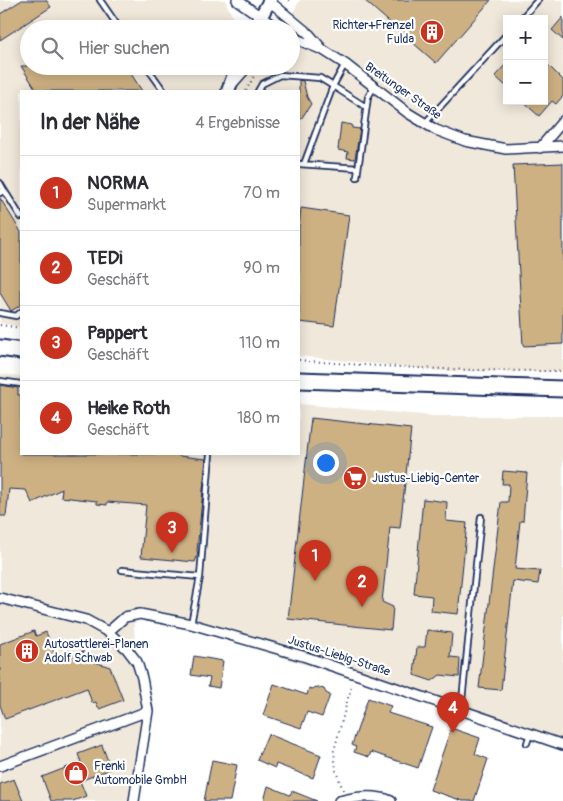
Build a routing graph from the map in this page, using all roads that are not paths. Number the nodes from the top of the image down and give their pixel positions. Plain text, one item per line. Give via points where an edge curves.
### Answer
1 (100, 0) edge
2 (237, 0) edge
3 (269, 0) edge
4 (538, 0) edge
5 (525, 15) edge
6 (260, 16) junction
7 (114, 20) edge
8 (258, 20) edge
9 (266, 20) edge
10 (293, 20) edge
11 (300, 26) edge
12 (503, 38) edge
13 (300, 42) edge
14 (323, 50) junction
15 (345, 64) junction
16 (152, 75) edge
17 (234, 75) edge
18 (241, 75) edge
19 (278, 75) edge
20 (290, 75) edge
21 (333, 86) junction
22 (374, 87) junction
23 (229, 89) edge
24 (163, 90) edge
25 (259, 90) edge
26 (366, 107) junction
27 (563, 121) edge
28 (424, 123) junction
29 (563, 146) edge
30 (540, 148) junction
31 (301, 164) edge
32 (358, 168) junction
33 (357, 177) dead end
34 (0, 183) edge
35 (2, 191) edge
36 (20, 216) edge
37 (0, 313) edge
38 (20, 313) edge
39 (0, 348) edge
40 (20, 352) edge
41 (300, 380) edge
42 (0, 382) edge
43 (20, 384) edge
44 (563, 389) edge
45 (210, 455) edge
46 (480, 517) dead end
47 (122, 570) dead end
48 (200, 577) junction
49 (0, 598) edge
50 (191, 624) junction
51 (108, 632) junction
52 (148, 711) junction
53 (461, 711) junction
54 (563, 745) edge
55 (0, 766) edge
56 (343, 800) edge
57 (134, 801) edge
58 (391, 801) edge

1 - 7 lane
2 - 6 street
3 - 6 main road
3 - 10 street, Breitunger Straße
4 - 5 lane
6 - 8 main road
6 - 9 street
11 - 14 street, Breitunger Straße
12 - 28 lane
13 - 14 street, Breitunger Straße
14 - 15 street, Breitunger Straße
15 - 21 lane
15 - 22 street, Breitunger Straße
16 - 24 lane
17 - 23 main road
18 - 23 street
19 - 25 lane via 262,84
20 - 21 lane via 320,78
21 - 26 lane
21 - 31 lane
22 - 26 lane
22 - 28 street, Breitunger Straße
26 - 32 lane
27 - 30 street
28 - 30 street, Breitunger Straße via 465,141 506,149
29 - 30 street, Breitunger Straße
31 - 32 lane
32 - 33 lane
34 - 35 lane
35 - 36 lane
37 - 38 lane via 16,316
39 - 40 main road
41 - 44 main road
42 - 43 lane
45 - 48 lane
46 - 53 lane
47 - 48 lane
48 - 50 lane
49 - 51 street via 86,620
50 - 51 street, Justus-Liebig-Straße via 140,614 125,617
50 - 53 street, Justus-Liebig-Straße via 306,657
51 - 52 street via 128,649 137,662
52 - 55 street
52 - 57 street
53 - 54 street, Justus-Liebig-Straße via 528,739
56 - 58 street via 358,796

